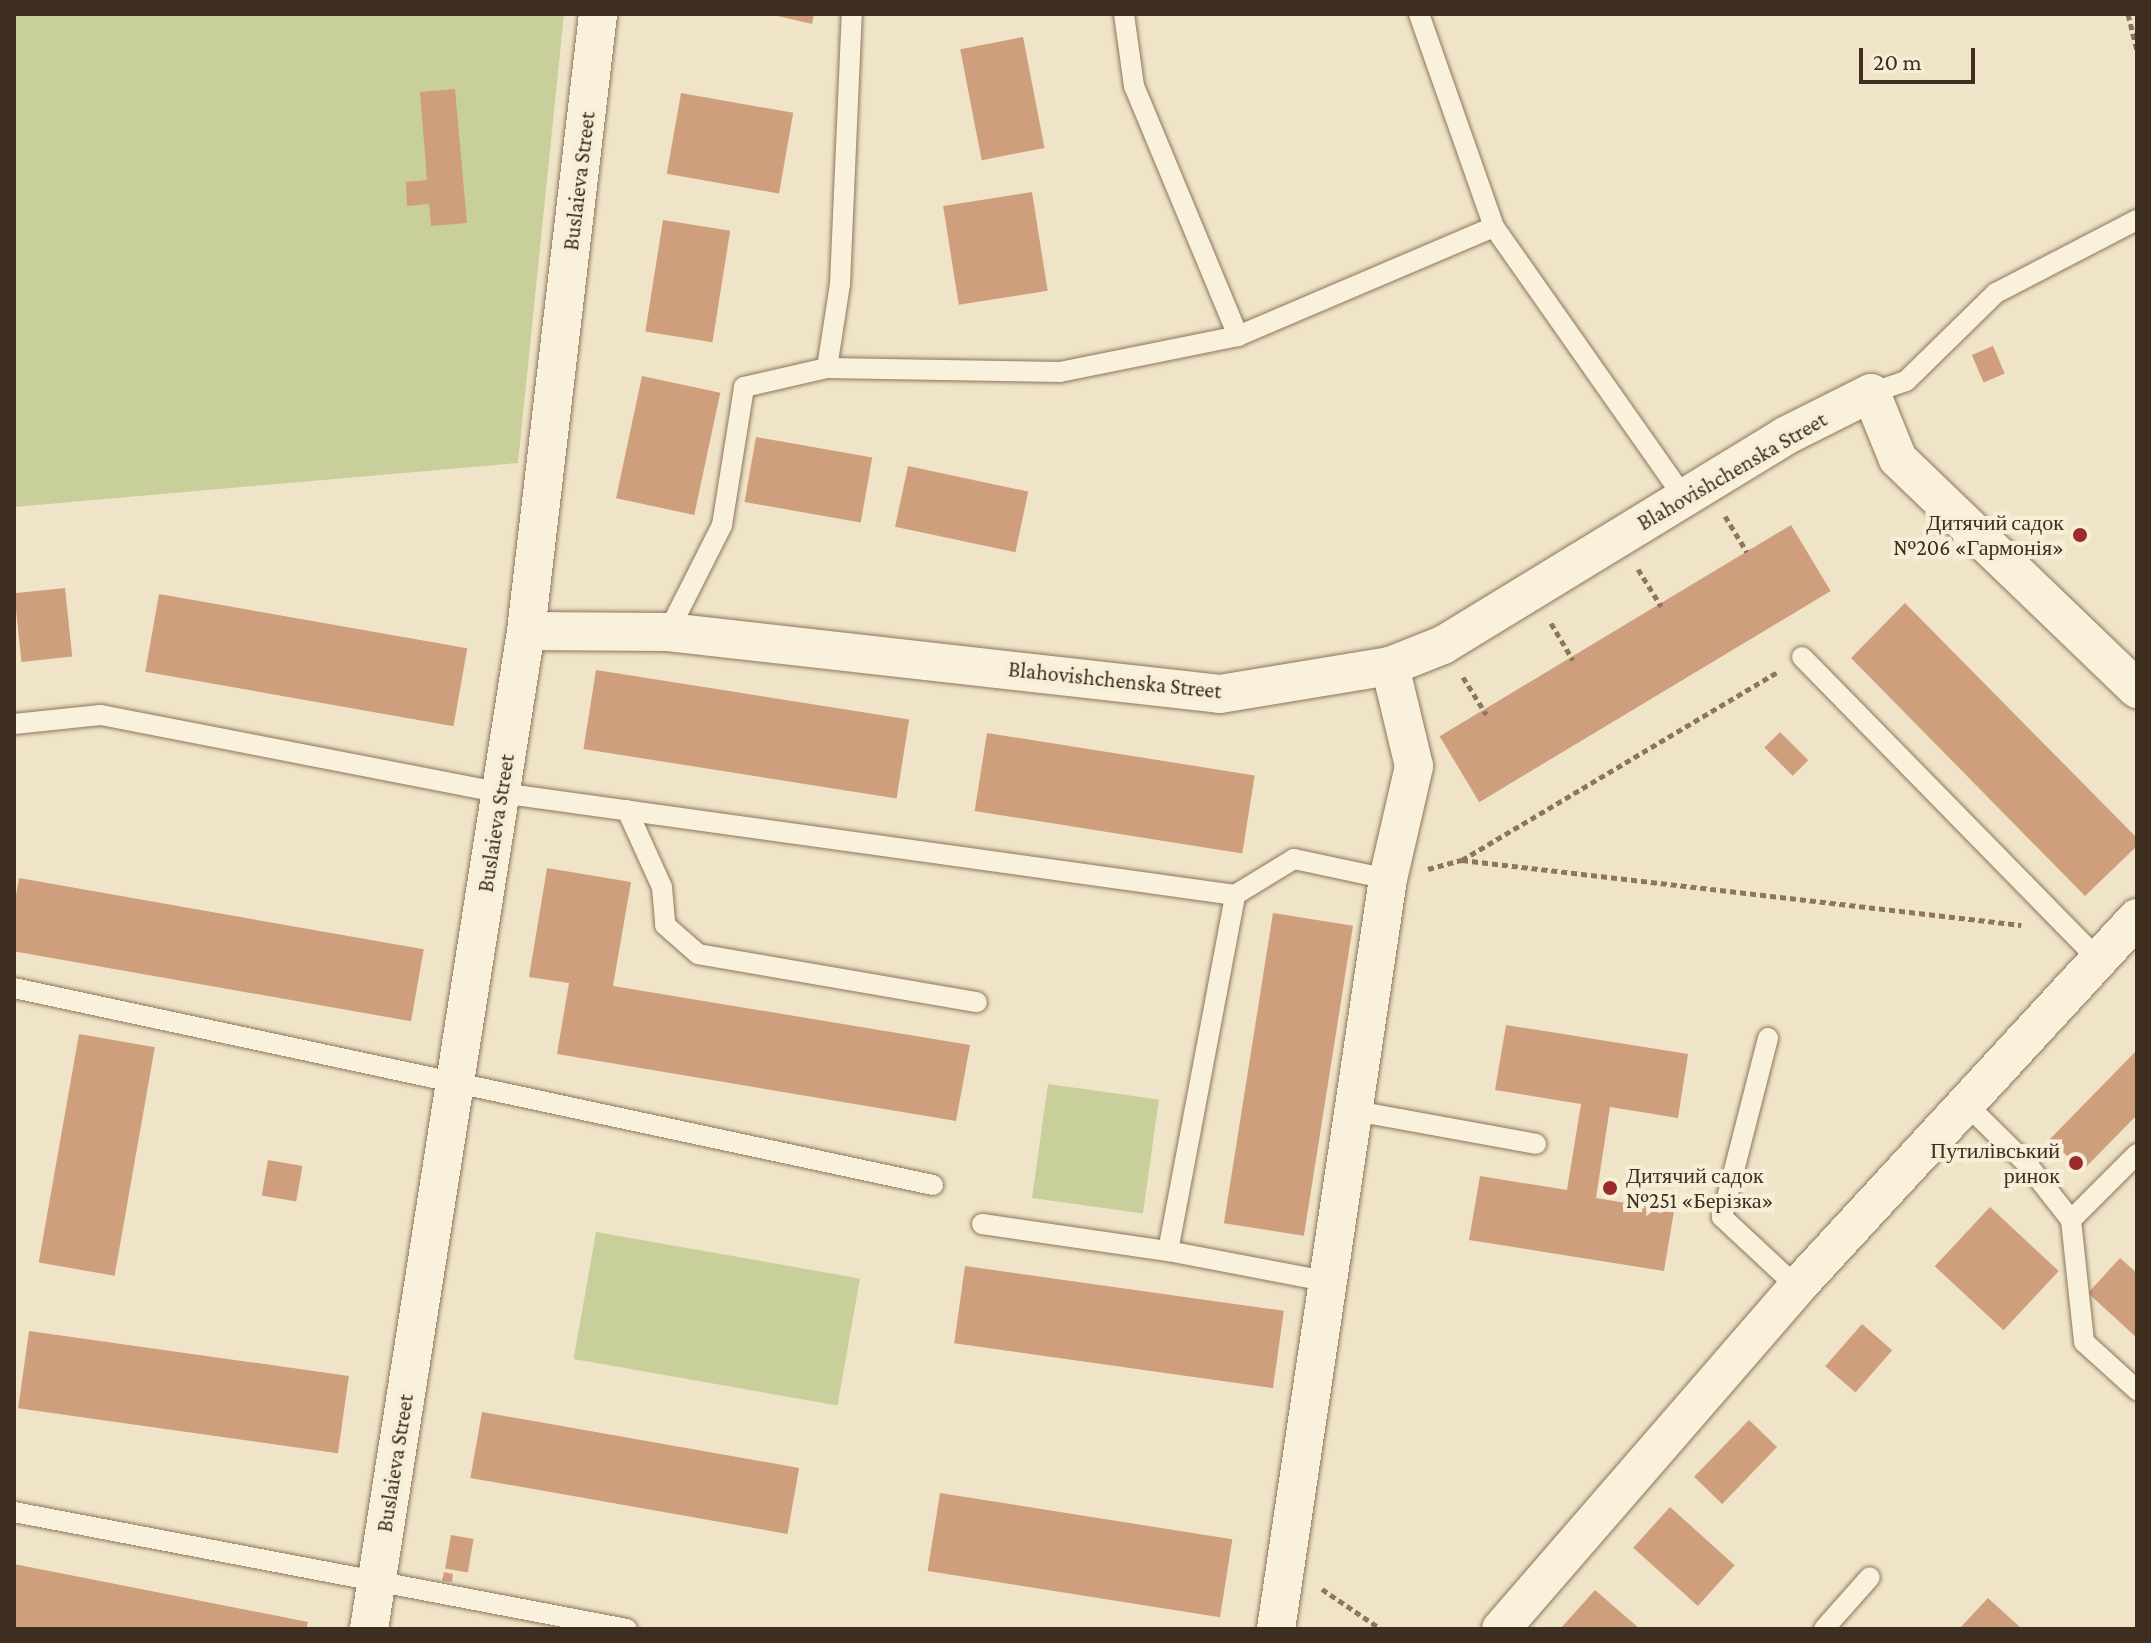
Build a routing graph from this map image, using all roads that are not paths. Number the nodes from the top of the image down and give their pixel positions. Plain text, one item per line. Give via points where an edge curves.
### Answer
1 (598, 14) edge
2 (852, 14) edge
3 (1124, 14) edge
4 (1419, 14) edge
5 (2137, 220) edge
6 (1494, 227) junction
7 (1238, 336) junction
8 (827, 368) junction
9 (1871, 393) junction
10 (1684, 497) junction
11 (526, 631) junction
12 (668, 632) junction
13 (1802, 657) road end
14 (1390, 666) junction
15 (2137, 689) edge
16 (14, 724) edge
17 (501, 793) junction
18 (627, 810) junction
19 (1388, 879) junction
20 (1235, 895) junction
21 (2137, 918) edge
22 (2098, 959) junction
23 (14, 988) edge
24 (977, 1002) dead end
25 (1768, 1038) dead end
26 (456, 1080) junction
27 (1963, 1101) junction
28 (1355, 1111) junction
29 (1536, 1144) dead end
30 (2137, 1154) edge
31 (933, 1185) dead end
32 (2071, 1220) junction
33 (982, 1224) dead end
34 (1168, 1251) junction
35 (1331, 1282) junction
36 (1797, 1287) junction
37 (2137, 1390) edge
38 (14, 1512) edge
39 (1870, 1577) dead end
40 (376, 1584) junction
41 (369, 1629) edge
42 (627, 1629) edge
43 (1276, 1629) edge
44 (1501, 1629) edge
45 (1824, 1629) edge

1 - 11 street, Buslaieva Street
2 - 8 lane via 840,284
3 - 7 lane via 1134,86
4 - 6 lane
5 - 9 lane via 1996,293 1906,381
6 - 7 lane
6 - 10 lane
7 - 8 lane via 1060,372
8 - 12 lane via 744,387 722,525
9 - 10 street, Blahovishchenska Street
9 - 15 street via 1898,459
10 - 14 street, Blahovishchenska Street via 1443,645
11 - 12 street, Blahovishchenska Street
11 - 17 street, Buslaieva Street
12 - 14 street, Blahovishchenska Street via 1220,694
13 - 22 lane
14 - 19 street via 1414,766
16 - 17 lane via 101,715
17 - 18 lane
17 - 26 street, Buslaieva Street
18 - 20 lane
18 - 24 lane via 662,887 665,925 698,954
19 - 20 lane via 1294,859
19 - 28 street
20 - 34 lane
21 - 22 street
22 - 27 street
23 - 26 lane
25 - 36 lane via 1722,1217
26 - 31 lane
26 - 40 street, Buslaieva Street
27 - 32 lane via 2027,1164
27 - 36 street
28 - 29 lane
28 - 35 street
30 - 32 lane
32 - 37 lane via 2084,1342
33 - 34 lane
34 - 35 lane
35 - 43 street
36 - 44 street
38 - 40 lane
39 - 45 lane
40 - 41 street, Buslaieva Street
40 - 42 lane

